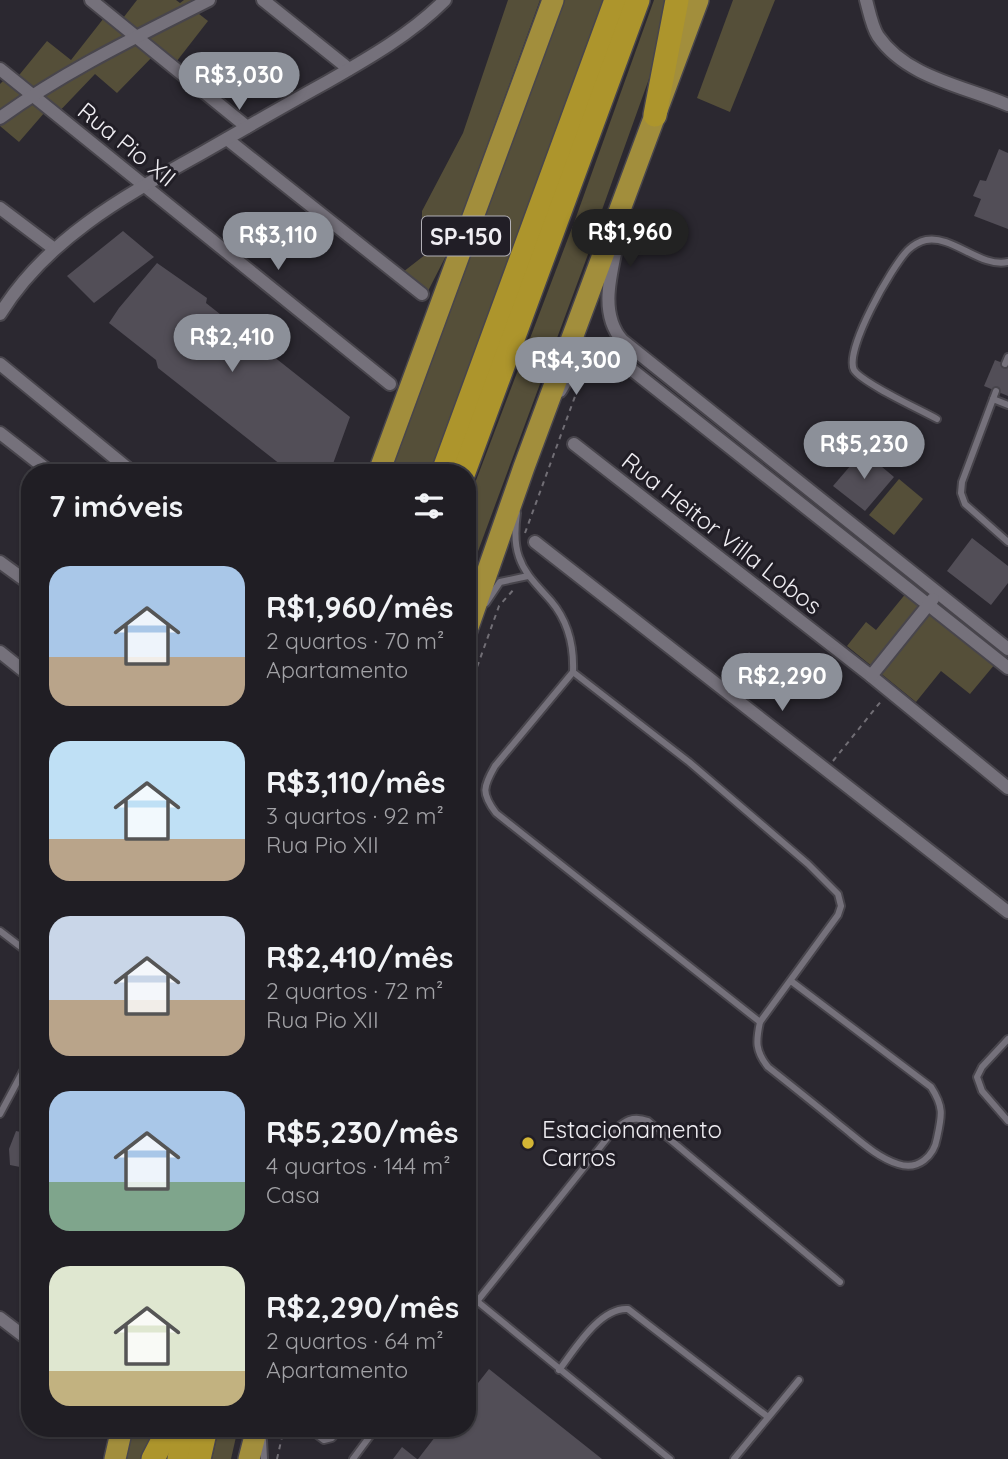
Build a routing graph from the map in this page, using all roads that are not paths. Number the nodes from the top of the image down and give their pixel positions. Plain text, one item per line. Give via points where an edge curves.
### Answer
1 (91, 0) edge
2 (209, 0) edge
3 (263, 0) edge
4 (553, 0) edge
5 (616, 0) edge
6 (638, 0) edge
7 (677, 0) edge
8 (698, 0) edge
9 (866, 0) edge
10 (440, 1) edge
11 (136, 36) junction
12 (0, 69) edge
13 (349, 69) junction
14 (32, 95) junction
15 (1007, 102) edge
16 (655, 115) junction
17 (0, 118) edge
18 (247, 127) junction
19 (227, 139) junction
20 (144, 185) junction
21 (625, 198) junction
22 (0, 208) edge
23 (53, 248) junction
24 (1008, 262) edge
25 (422, 293) dead end
26 (0, 314) edge
27 (0, 364) edge
28 (390, 384) dead end
29 (996, 391) dead end
30 (993, 399) junction
31 (1008, 405) edge
32 (937, 419) dead end
33 (540, 425) junction
34 (0, 433) edge
35 (574, 444) dead end
36 (40, 464) edge
37 (122, 464) edge
38 (382, 464) edge
39 (446, 464) edge
40 (467, 464) edge
41 (524, 467) junction
42 (529, 541) road end
43 (1008, 542) edge
44 (0, 562) edge
45 (528, 576) junction
46 (21, 577) edge
47 (938, 593) junction
48 (929, 605) junction
49 (476, 606) edge
50 (476, 618) edge
51 (1008, 649) edge
52 (0, 652) edge
53 (1008, 668) edge
54 (21, 669) edge
55 (573, 672) junction
56 (871, 676) junction
57 (1008, 788) edge
58 (1008, 912) edge
59 (0, 931) edge
60 (21, 947) edge
61 (791, 981) junction
62 (760, 1021) junction
63 (1008, 1039) edge
64 (21, 1075) edge
65 (0, 1114) edge
66 (1008, 1121) edge
67 (840, 1282) dead end
68 (478, 1301) junction
69 (476, 1303) edge
70 (0, 1318) edge
71 (21, 1334) edge
72 (558, 1370) junction
73 (799, 1380) dead end
74 (768, 1417) junction
75 (164, 1437) edge
76 (183, 1437) edge
77 (204, 1437) edge
78 (255, 1437) edge
79 (265, 1437) edge
80 (369, 1437) edge
81 (153, 1459) edge
82 (179, 1459) edge
83 (200, 1459) edge
84 (249, 1459) edge
85 (264, 1459) edge
86 (353, 1459) edge
87 (670, 1459) edge
88 (734, 1459) edge

1 - 11 street
2 - 11 street
3 - 13 street
4 - 38 highway, SP-150
5 - 39 highway, SP-150
6 - 40 highway, SP-150
7 - 16 highway
8 - 16 highway
9 - 15 street via 877,34 909,64
10 - 13 street via 394,43
11 - 14 street
11 - 18 street
12 - 14 street, Rua Pio XII
13 - 18 street
14 - 17 street
14 - 20 street, Rua Pio XII
16 - 21 highway
18 - 19 street
19 - 20 street
19 - 25 street
20 - 23 street
20 - 28 street, Rua Pio XII
21 - 33 highway
21 - 47 street via 608,297 610,319 618,336
22 - 23 street
23 - 26 street
24 - 32 lane via 994,263 939,241 918,243 887,281 854,346 851,360 855,372
27 - 37 street
29 - 30 lane
30 - 31 lane
30 - 43 lane via 961,482 961,493 965,505
33 - 41 highway
33 - 48 street via 584,354 592,348 607,350
34 - 36 street
35 - 56 street, Rua Heitor Villa Lobos
41 - 45 lane via 516,541
41 - 49 highway
42 - 58 street
44 - 46 street
45 - 50 lane via 500,582
45 - 55 lane via 554,604 565,625 573,648
47 - 48 street
47 - 51 street
48 - 53 street
48 - 56 street
52 - 54 street
55 - 61 lane via 689,762 838,894 838,915
55 - 62 lane via 495,766 485,784 486,799 496,813
56 - 57 street, Rua Heitor Villa Lobos
59 - 60 lane
61 - 62 lane
61 - 62 lane via 931,1087 942,1116 928,1158 915,1166 885,1158 778,1075 759,1056
63 - 66 lane via 977,1077 982,1091
64 - 65 lane
67 - 68 lane via 639,1117 613,1131
68 - 69 lane
68 - 72 lane
70 - 71 street
72 - 74 lane via 603,1316 628,1309
72 - 87 lane
73 - 74 lane
74 - 88 lane
75 - 81 highway
76 - 82 highway
77 - 83 highway
78 - 84 highway
79 - 85 lane
80 - 86 lane

